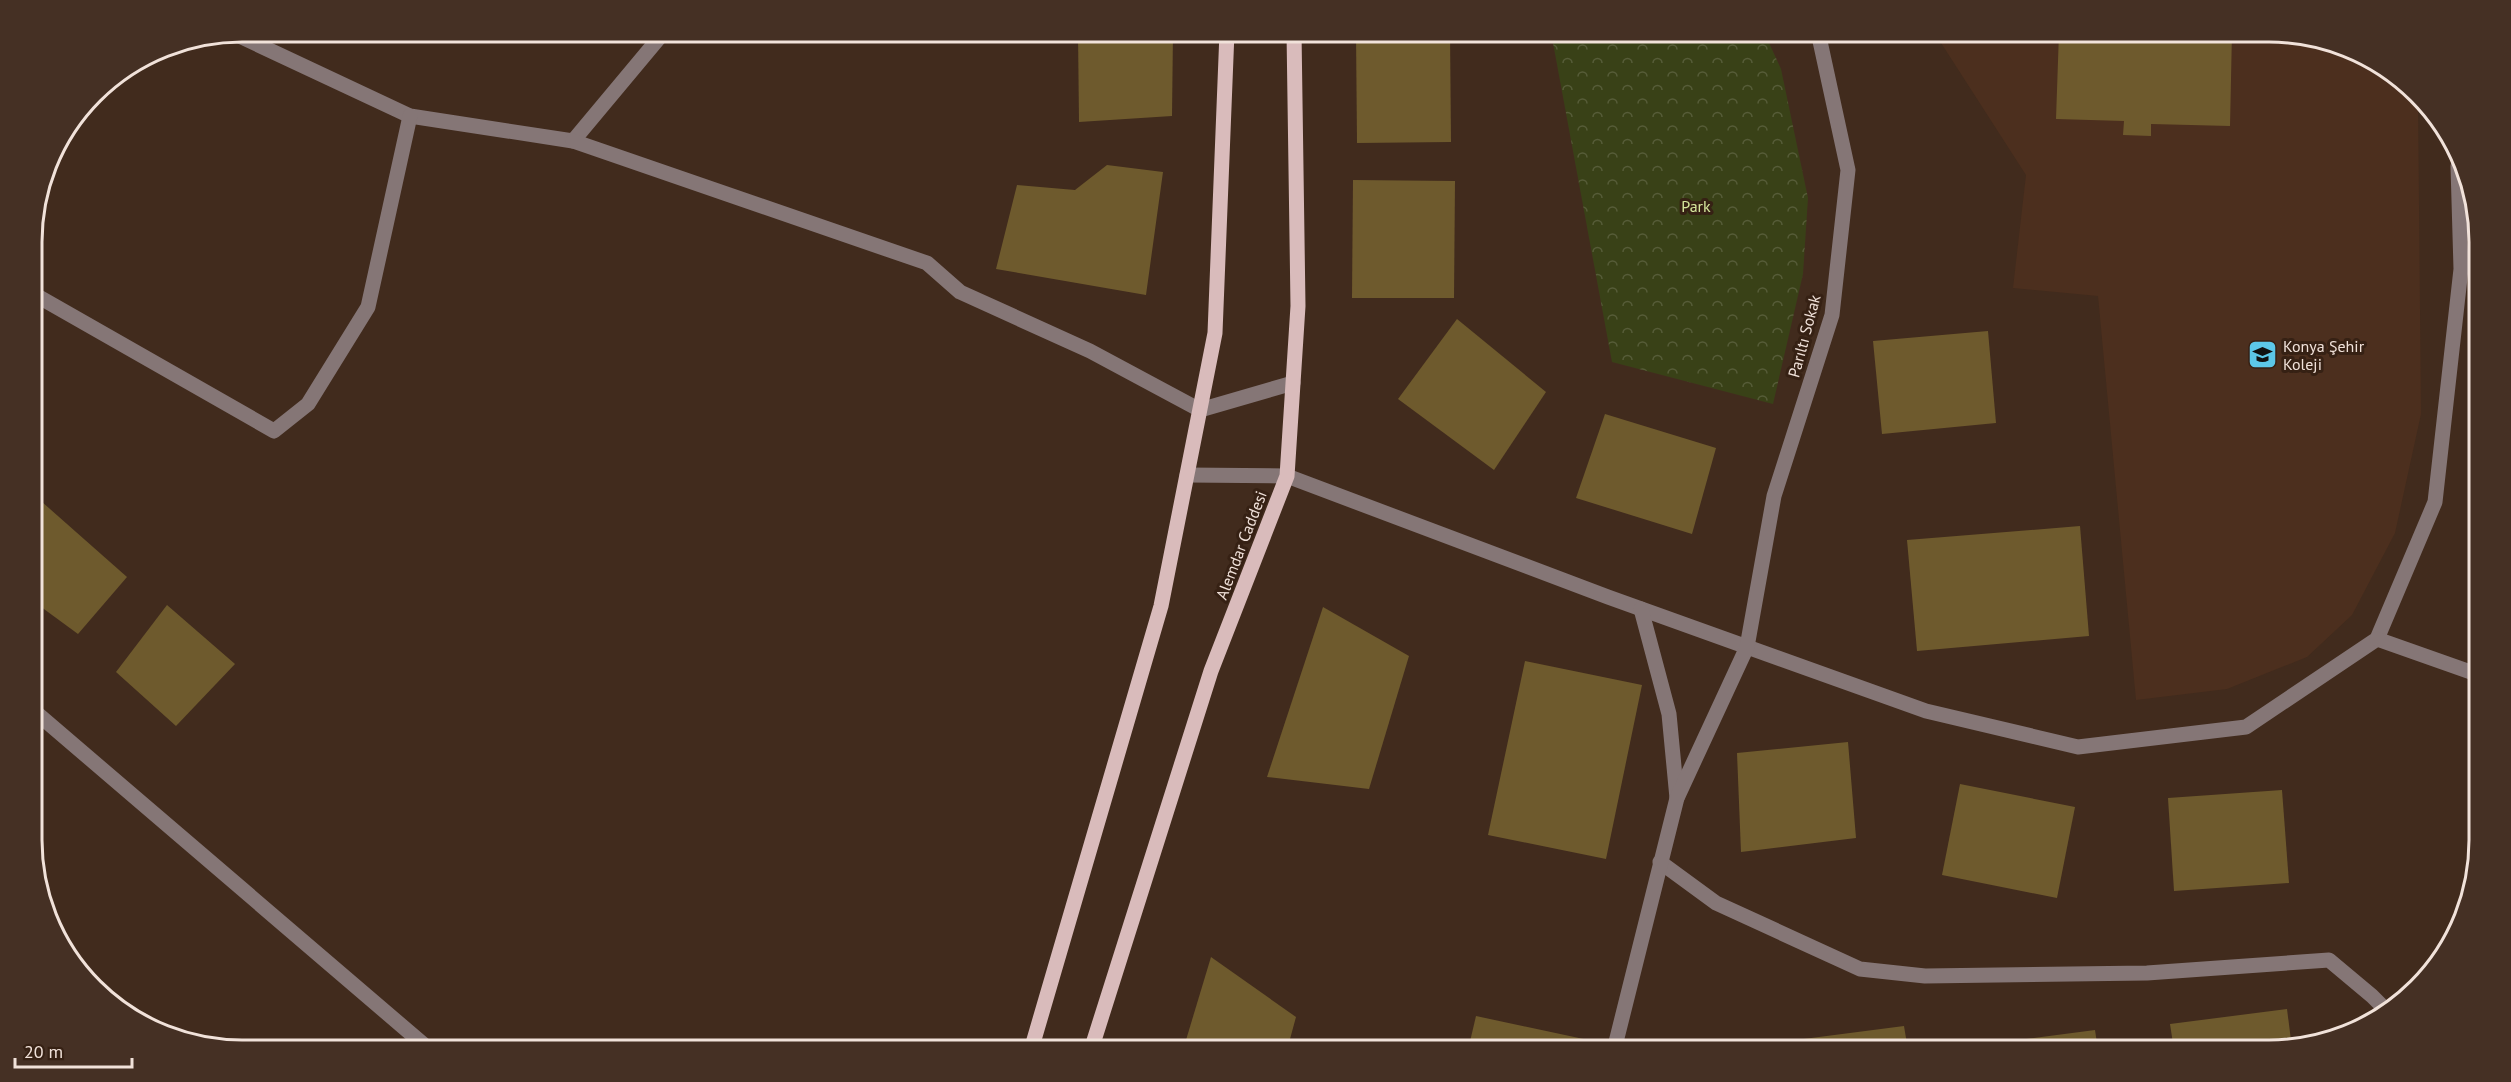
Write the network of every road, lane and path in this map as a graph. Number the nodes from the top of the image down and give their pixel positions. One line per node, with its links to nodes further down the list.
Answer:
1 (252, 42): 6 (street)
2 (656, 42): 7 (street)
3 (1227, 42): 11 (main road)
4 (1294, 42): 10 (main road, Alemdar Caddesi)
5 (1820, 42): 16 (street, Parıltı Sokak)
6 (410, 116): 7 (street); 9 (street)
7 (573, 141): 11 (street)
8 (2459, 179): 15 (street)
9 (42, 299)
10 (1293, 383): 11 (street); 13 (main road, Alemdar Caddesi)
11 (1200, 410): 12 (main road)
12 (1187, 475): 13 (street); 23 (main road)
13 (1287, 476): 14 (street); 24 (main road, Alemdar Caddesi)
14 (1641, 609): 16 (street); 19 (street)
15 (2376, 639): 16 (street); 17 (street)
16 (1747, 647): 19 (street, Parıltı Sokak)
17 (2469, 672)
18 (42, 721): 22 (street)
19 (1677, 798): 20 (street)
20 (1660, 862): 21 (street); 25 (street)
21 (2381, 1005)
22 (418, 1040)
23 (1034, 1040)
24 (1094, 1040)
25 (1616, 1040)

